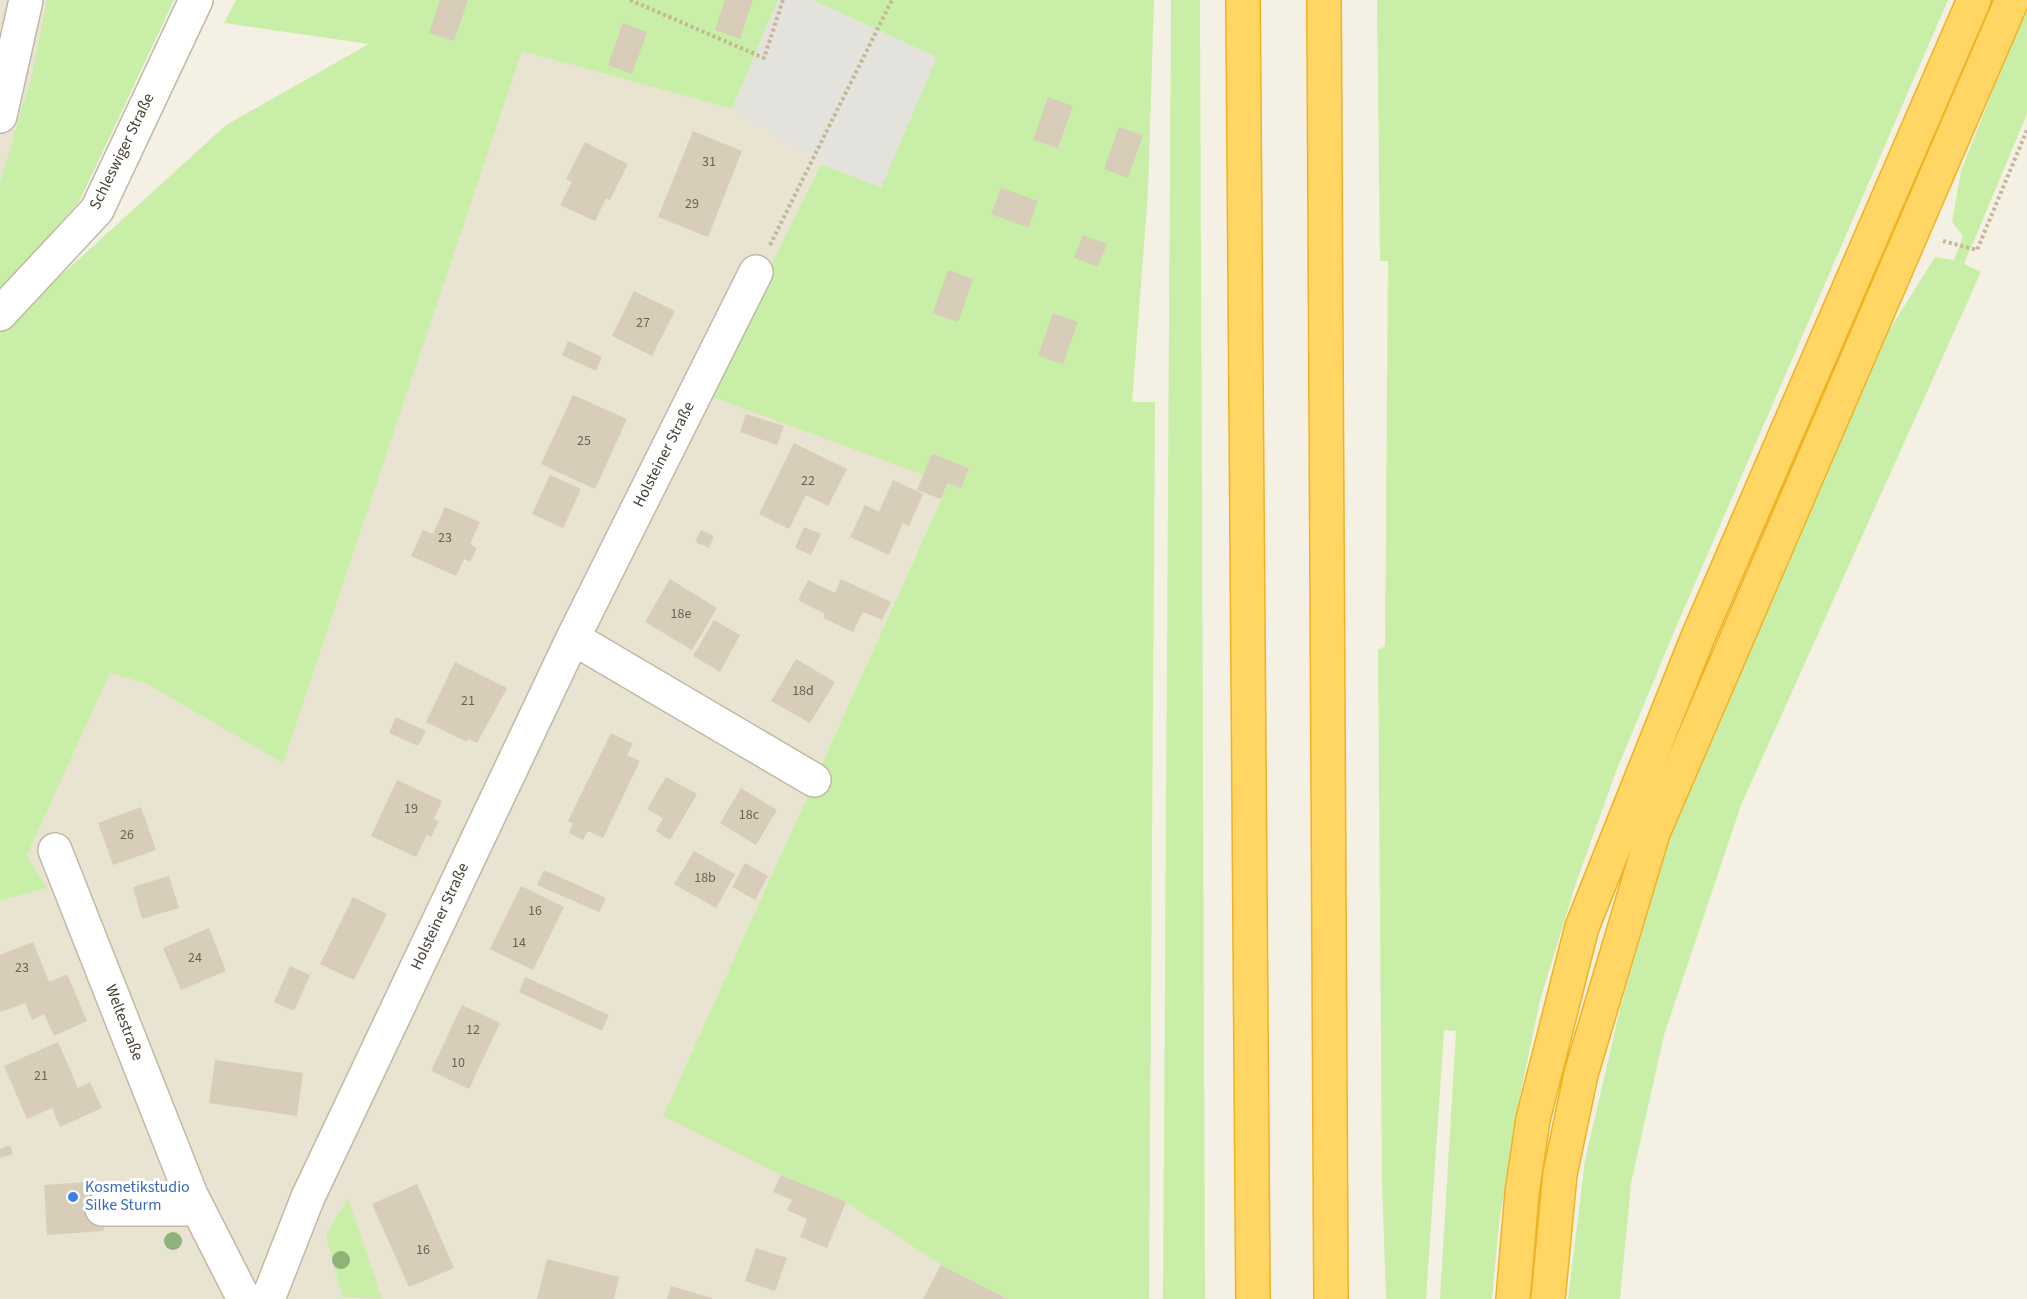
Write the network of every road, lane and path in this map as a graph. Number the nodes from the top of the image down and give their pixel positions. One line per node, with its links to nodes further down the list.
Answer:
1 (26, 0): 10 (street)
2 (196, 0): 14 (street, Schleswiger Straße)
3 (630, 0): 4 (path)
4 (783, 0)
5 (892, 0): 13 (path)
6 (1243, 0): 22 (highway)
7 (1324, 0): 23 (highway)
8 (1974, 0): 24 (highway)
9 (2012, 0): 25 (highway)
10 (0, 116)
11 (2027, 130): 12 (path)
12 (1946, 242)
13 (756, 272): 15 (street, Holsteiner Straße)
14 (0, 314)
15 (573, 638): 16 (street); 21 (street, Holsteiner Straße)
16 (814, 780)
17 (55, 850): 18 (street, Weltestraße)
18 (194, 1202): 19 (street); 20 (street, Weltestraße)
19 (102, 1209)
20 (244, 1299)
21 (268, 1299)
22 (1252, 1299)
23 (1331, 1299)
24 (1513, 1299)
25 (1548, 1299)

